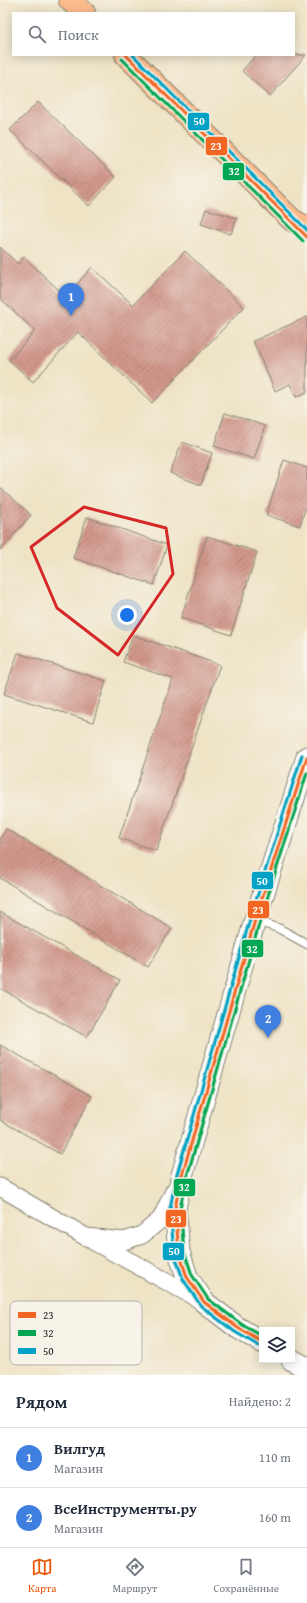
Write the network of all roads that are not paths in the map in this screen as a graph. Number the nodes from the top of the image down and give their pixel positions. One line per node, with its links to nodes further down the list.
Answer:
1 (70, 0): 2 (highway)
2 (83, 12)
3 (127, 56): 4 (highway)
4 (299, 224): 5 (street)
5 (307, 237)
6 (307, 757): 7 (street)
7 (255, 920): 8 (lane); 9 (street)
8 (307, 944)
9 (181, 1178): 11 (street); 12 (street)
10 (0, 1187): 11 (street)
11 (86, 1237): 12 (street)
12 (204, 1302): 13 (street)
13 (259, 1340)
14 (295, 1362): 15 (street)
15 (307, 1368)

